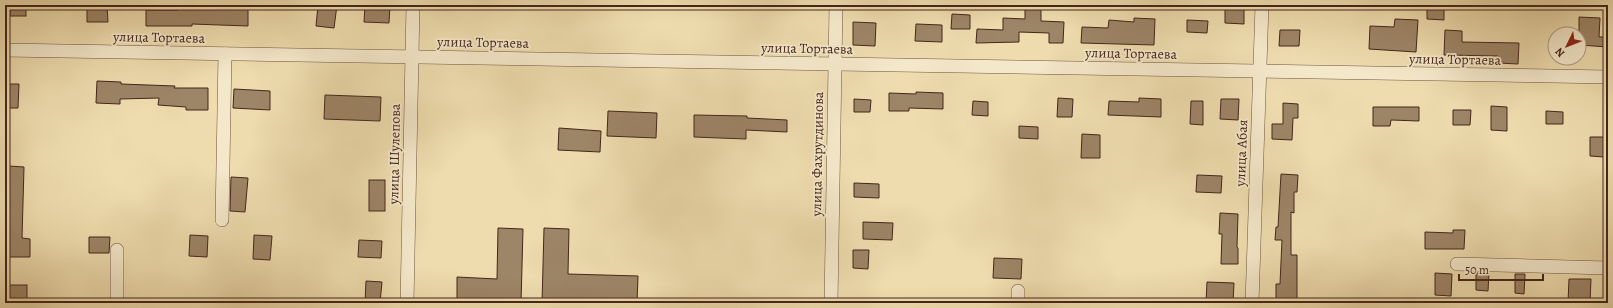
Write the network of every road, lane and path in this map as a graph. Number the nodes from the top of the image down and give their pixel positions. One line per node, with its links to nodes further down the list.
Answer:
1 (413, 5): 6 (street, улица Шулепова)
2 (836, 5): 7 (street, улица Фахрутдинова)
3 (1262, 5): 8 (street, улица Абая)
4 (5, 50): 5 (street, улица Тортаева)
5 (225, 54): 6 (street, улица Тортаева); 10 (street)
6 (412, 57): 7 (street, улица Тортаева); 15 (street, улица Шулепова)
7 (835, 64): 8 (street, улица Тортаева); 16 (street, улица Фахрутдинова)
8 (1260, 72): 9 (street, улица Тортаева); 17 (street, улица Абая)
9 (1608, 77)
10 (222, 220)
11 (117, 250): 14 (street)
12 (1457, 264): 13 (street)
13 (1608, 268)
14 (117, 303)
15 (407, 303)
16 (831, 303)
17 (1252, 303)

